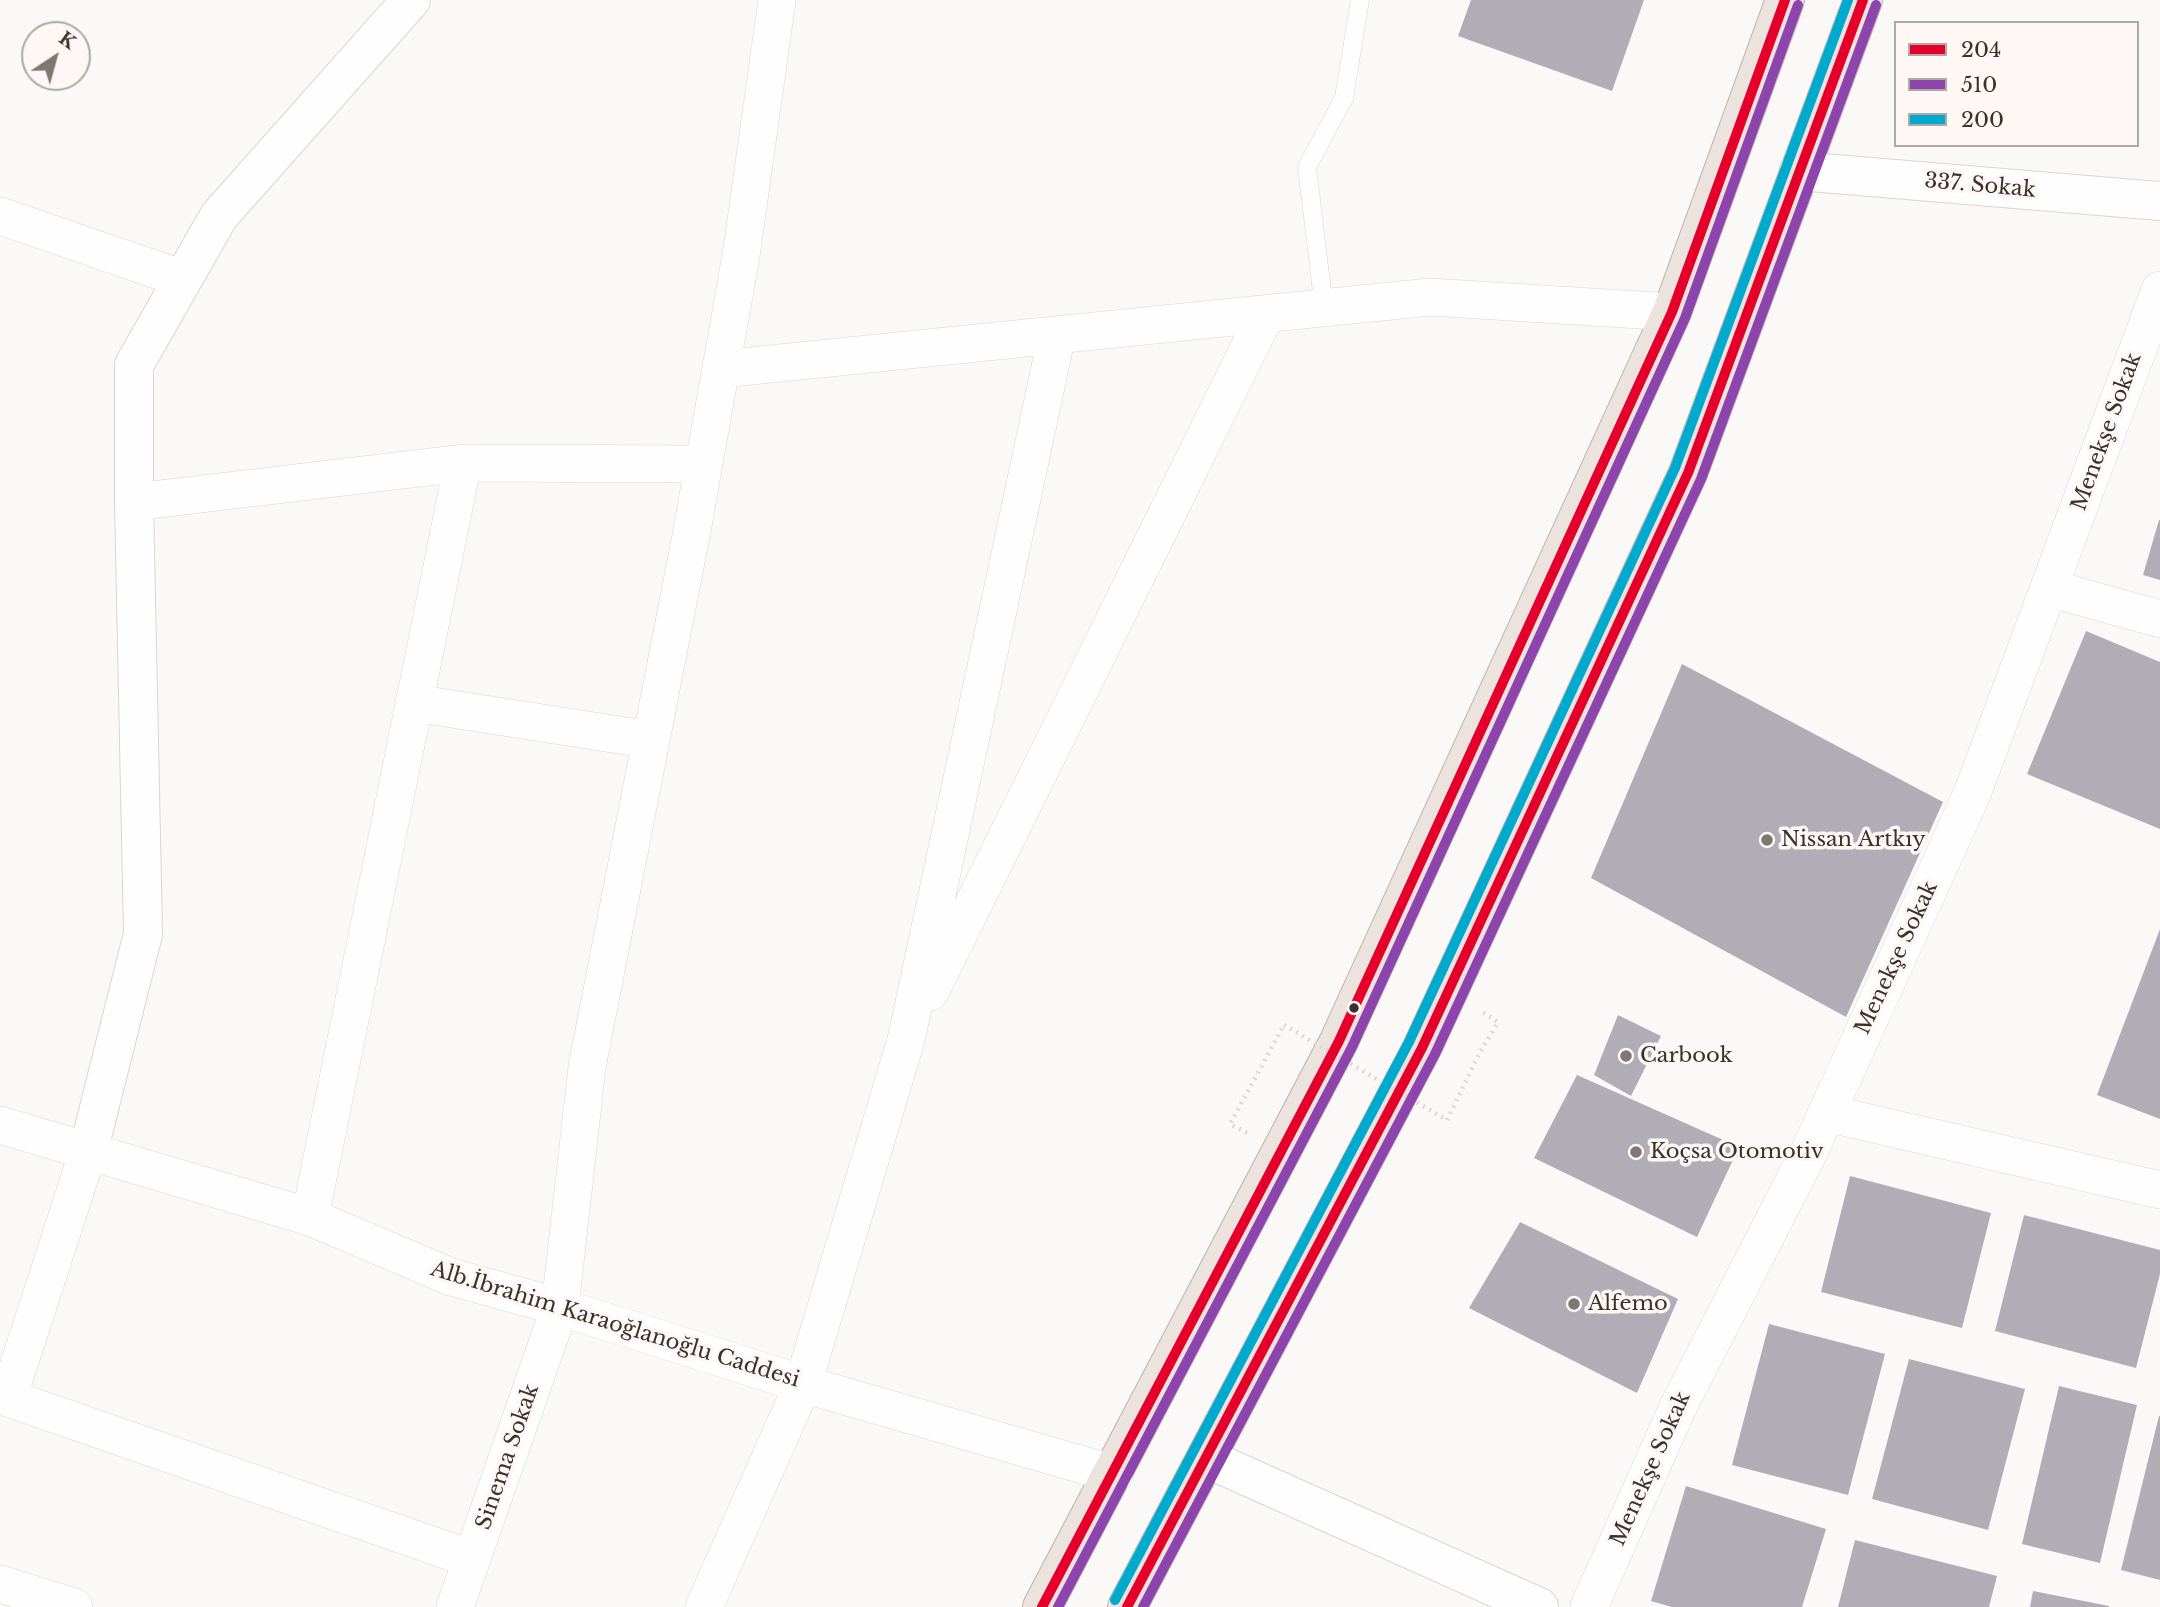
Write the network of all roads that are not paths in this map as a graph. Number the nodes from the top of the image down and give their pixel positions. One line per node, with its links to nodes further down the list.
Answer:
1 (411, 0): 9 (street)
2 (777, 0): 15 (street, Sinema Sokak)
3 (1360, 0): 11 (lane)
4 (1785, 0): 12 (highway)
5 (1863, 0): 6 (highway)
6 (1800, 171): 7 (street, 337. Sokak); 31 (highway)
7 (2160, 201)
8 (0, 216): 9 (street)
9 (183, 279): 18 (street)
10 (2160, 290): 19 (street, Menekşe Sokak)
11 (1324, 308): 12 (street); 13 (street)
12 (1672, 312): 32 (highway)
13 (1266, 314): 14 (street); 23 (street)
14 (1057, 335): 15 (street); 23 (street)
15 (721, 369): 17 (street, Sinema Sokak)
16 (463, 463): 17 (street); 18 (street); 21 (street)
17 (704, 464): 22 (street, Sinema Sokak)
18 (134, 502): 26 (street)
19 (2049, 588): 20 (street); 24 (street, Menekşe Sokak)
20 (2160, 619)
21 (414, 704): 22 (street); 28 (street)
22 (651, 740): 29 (street, Sinema Sokak)
23 (906, 1040): 30 (street)
24 (1826, 1113): 27 (street); 41 (street, Menekşe Sokak)
25 (0, 1125): 26 (street, Alb.İbrahim Karaoğlanoğlu Caddesi)
26 (88, 1152): 28 (street, Alb.İbrahim Karaoğlanoğlu Caddesi); 33 (street)
27 (2160, 1190)
28 (310, 1217): 29 (street, Alb.İbrahim Karaoğlanoğlu Caddesi)
29 (560, 1307): 30 (street, Alb.İbrahim Karaoğlanoğlu Caddesi); 33 (street, Sinema Sokak)
30 (803, 1384): 32 (street, Alb.İbrahim Karaoğlanoğlu Caddesi); 37 (street)
31 (1206, 1458): 39 (highway); 40 (street)
32 (1114, 1474): 38 (highway)
33 (472, 1559): 36 (street, Sinema Sokak)
34 (0, 1584): 35 (street)
35 (74, 1607)
36 (455, 1607)
37 (704, 1607)
38 (1042, 1607)
39 (1127, 1607)
40 (1539, 1607)
41 (1589, 1607)

